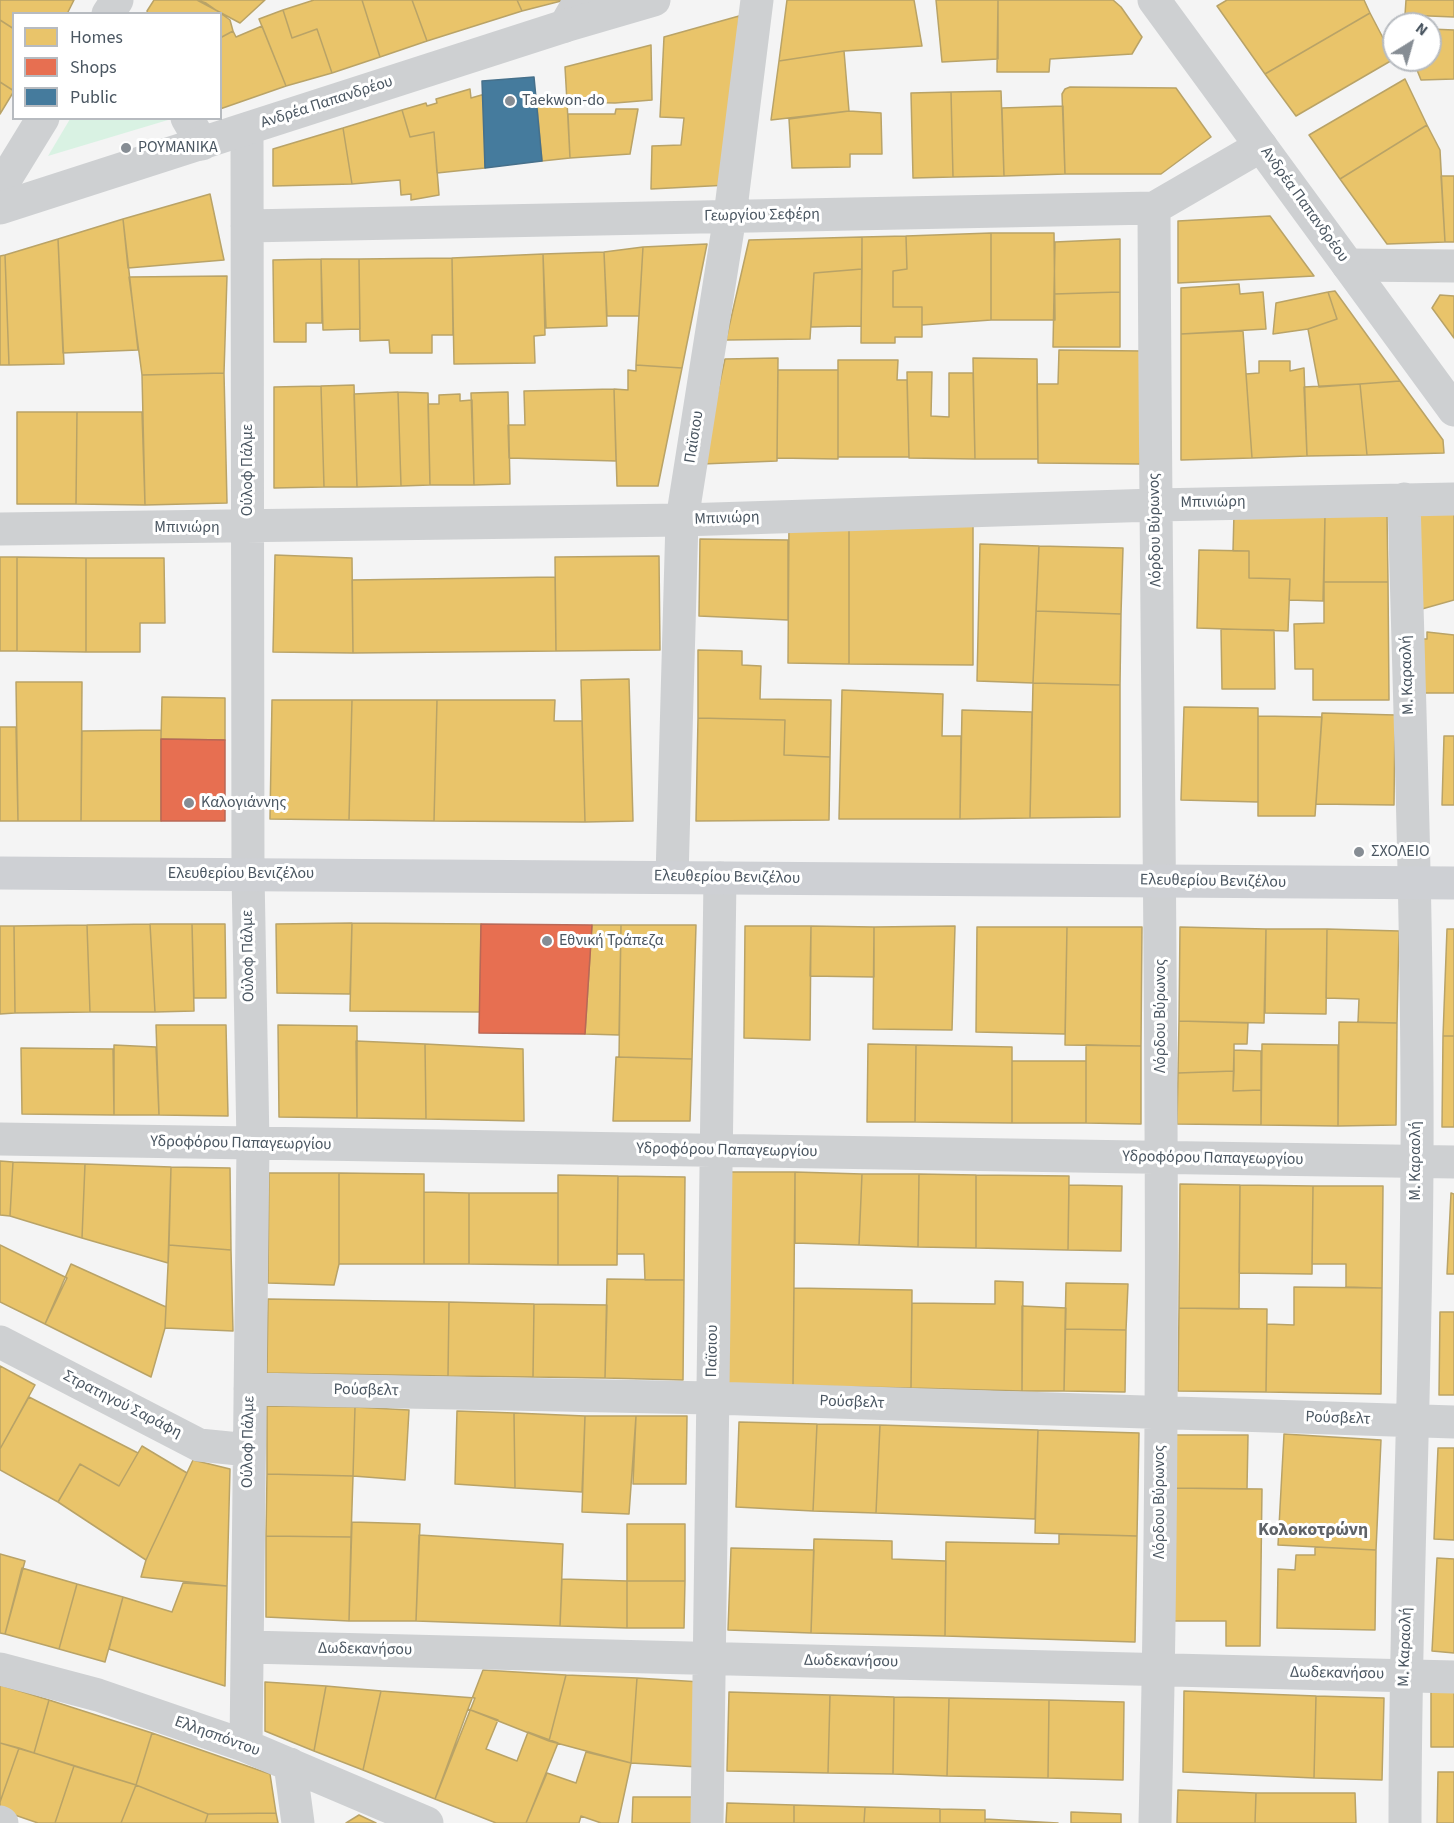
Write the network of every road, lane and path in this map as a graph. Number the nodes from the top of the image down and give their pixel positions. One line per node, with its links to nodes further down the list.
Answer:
1 (654, 0): 4 (street, Ανδρέα Παπανδρέου)
2 (757, 0): 12 (street, Παϊσιου)
3 (1154, 0): 8 (street, Ανδρέα Παπανδρέου)
4 (573, 13): 6 (street, Ανδρέα Παπανδρέου)
5 (42, 120): 9 (street)
6 (247, 129): 7 (street, Ανδρέα Παπανδρέου); 13 (street, Ούλοφ Πάλμε)
7 (195, 131): 10 (street, Ανδρέα Παπανδρέου)
8 (1261, 146): 11 (street, Γεωργίου Σεφέρη); 14 (street, Ανδρέα Παπανδρέου)
9 (0, 188)
10 (0, 208)
11 (1154, 208): 12 (street, Γεωργίου Σεφέρη); 19 (street, Λόρδου Βύρωνος)
12 (730, 216): 13 (street, Γεωργίου Σεφέρη); 20 (street, Παϊσιου)
13 (247, 226): 21 (street, Ούλοφ Πάλμε)
14 (1348, 265): 15 (street); 16 (street, Ανδρέα Παπανδρέου)
15 (1454, 266)
16 (1454, 410)
17 (1404, 498): 18 (street, Μπινιώρη); 19 (street, Μπινιώρη); 29 (street, Μ. Καραολή)
18 (1454, 500)
19 (1155, 505): 20 (street, Μπινιώρη); 27 (street, Λόρδου Βύρωνος)
20 (682, 520): 21 (street, Μπινιώρη); 25 (street, Παϊσιου)
21 (248, 527): 22 (street, Μπινιώρη); 24 (street, Ούλοφ Πάλμε)
22 (0, 529)
23 (0, 873): 24 (main road, Ελευθερίου Βενιζέλου)
24 (248, 874): 25 (main road, Ελευθερίου Βενιζέλου); 31 (street, Ούλοφ Πάλμε)
25 (672, 877): 26 (main road, Ελευθερίου Βενιζέλου)
26 (720, 878): 27 (main road, Ελευθερίου Βενιζέλου); 32 (street, Παϊσιου)
27 (1161, 881): 29 (main road, Ελευθερίου Βενιζέλου); 33 (street, Λόρδου Βύρωνος)
28 (1454, 883): 29 (main road, Ελευθερίου Βενιζέλου)
29 (1414, 884): 34 (street, Μ. Καραολή)
30 (0, 1139): 31 (street, Υδροφόρου Παπαγεωργίου)
31 (252, 1144): 32 (street, Υδροφόρου Παπαγεωργίου); 37 (street, Ούλοφ Πάλμε)
32 (715, 1151): 33 (street, Υδροφόρου Παπαγεωργίου); 38 (street, Παϊσιου)
33 (1161, 1158): 34 (street, Υδροφόρου Παπαγεωργίου); 39 (street, Λόρδου Βύρωνος)
34 (1417, 1162): 35 (street, Υδροφόρου Παπαγεωργίου); 40 (street, Μ. Καραολή)
35 (1454, 1162)
36 (0, 1342): 42 (street, Στρατηγού Σαράφη)
37 (250, 1389): 38 (street, Ρούσβελτ); 42 (street, Ούλοφ Πάλμε)
38 (712, 1398): 39 (street, Ρούσβελτ); 44 (street, Παϊσιου)
39 (1161, 1413): 40 (street, Ρούσβελτ); 46 (street, Λόρδου Βύρωνος)
40 (1413, 1422): 41 (street, Ρούσβελτ); 47 (street, Μ. Καραολή)
41 (1454, 1422)
42 (249, 1450): 43 (street, Ούλοφ Πάλμε)
43 (248, 1647): 44 (street, Δωδεκανήσου); 49 (street, Ούλοφ Πάλμε)
44 (707, 1658): 46 (street, Δωδεκανήσου); 53 (street, Παϊσιου)
45 (0, 1669): 49 (street, Ελλησπόντου)
46 (1159, 1670): 47 (street, Δωδεκανήσου); 54 (street, Λόρδου Βύρωνος)
47 (1405, 1676): 48 (street, Δωδεκανήσου); 55 (street, Μ. Καραολή)
48 (1454, 1677)
49 (246, 1746): 50 (street, Ελλησπόντου)
50 (290, 1764): 51 (street); 52 (street, Ελλησπόντου)
51 (298, 1823)
52 (427, 1823)
53 (707, 1823)
54 (1155, 1823)
55 (1406, 1823)

